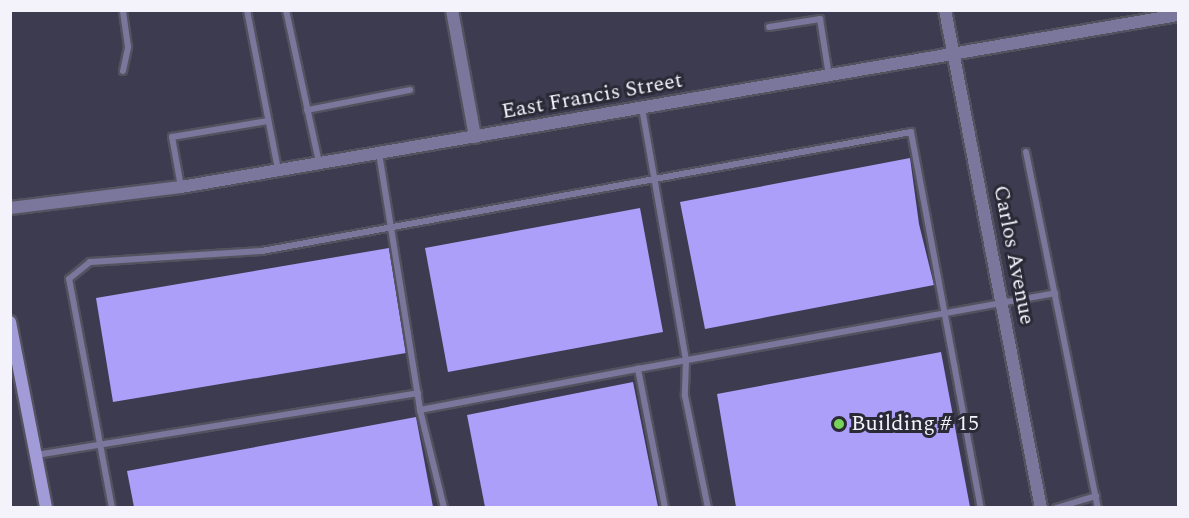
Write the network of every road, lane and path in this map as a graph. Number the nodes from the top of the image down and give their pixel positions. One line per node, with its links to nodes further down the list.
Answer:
1 (123, 10): 12 (lane)
2 (246, 10): 17 (lane)
3 (285, 10): 16 (lane)
4 (452, 10): 18 (street)
5 (818, 10): 9 (lane)
6 (945, 10): 11 (street, Carlos Avenue)
7 (1179, 15): 8 (street, East Francis Street)
8 (1143, 16): 11 (street, East Francis Street)
9 (820, 19): 10 (lane); 13 (lane)
10 (769, 27)
11 (953, 56): 13 (street, East Francis Street); 28 (street, Carlos Avenue)
12 (123, 71)
13 (830, 77): 15 (street, East Francis Street)
14 (410, 90): 16 (lane)
15 (642, 108): 18 (street, East Francis Street); 23 (lane)
16 (307, 110): 21 (lane)
17 (268, 121): 22 (lane); 24 (lane)
18 (475, 137): 20 (street, East Francis Street)
19 (1026, 152): 27 (lane)
20 (379, 153): 21 (street, East Francis Street); 26 (lane)
21 (320, 163): 22 (street, East Francis Street)
22 (278, 170): 24 (street, East Francis Street)
23 (654, 178): 26 (lane); 29 (lane); 31 (lane)
24 (181, 187): 25 (street, East Francis Street)
25 (10, 208)
26 (392, 226): 33 (lane); 35 (lane)
27 (1055, 292): 28 (lane); 37 (lane)
28 (1002, 303): 29 (lane); 44 (street, Carlos Avenue)
29 (946, 313): 31 (lane); 43 (lane)
30 (10, 322): 36 (main road)
31 (686, 361): 32 (lane); 42 (lane)
32 (638, 369): 34 (lane); 41 (lane)
33 (418, 393): 34 (lane); 35 (lane)
34 (420, 410): 40 (lane)
35 (100, 444): 36 (lane); 39 (lane)
36 (36, 455): 38 (main road)
37 (1096, 496): 45 (lane); 46 (lane)
38 (46, 507)
39 (112, 507)
40 (444, 507)
41 (665, 507)
42 (708, 507)
43 (981, 507)
44 (1041, 507)
45 (1056, 507)
46 (1098, 507)

